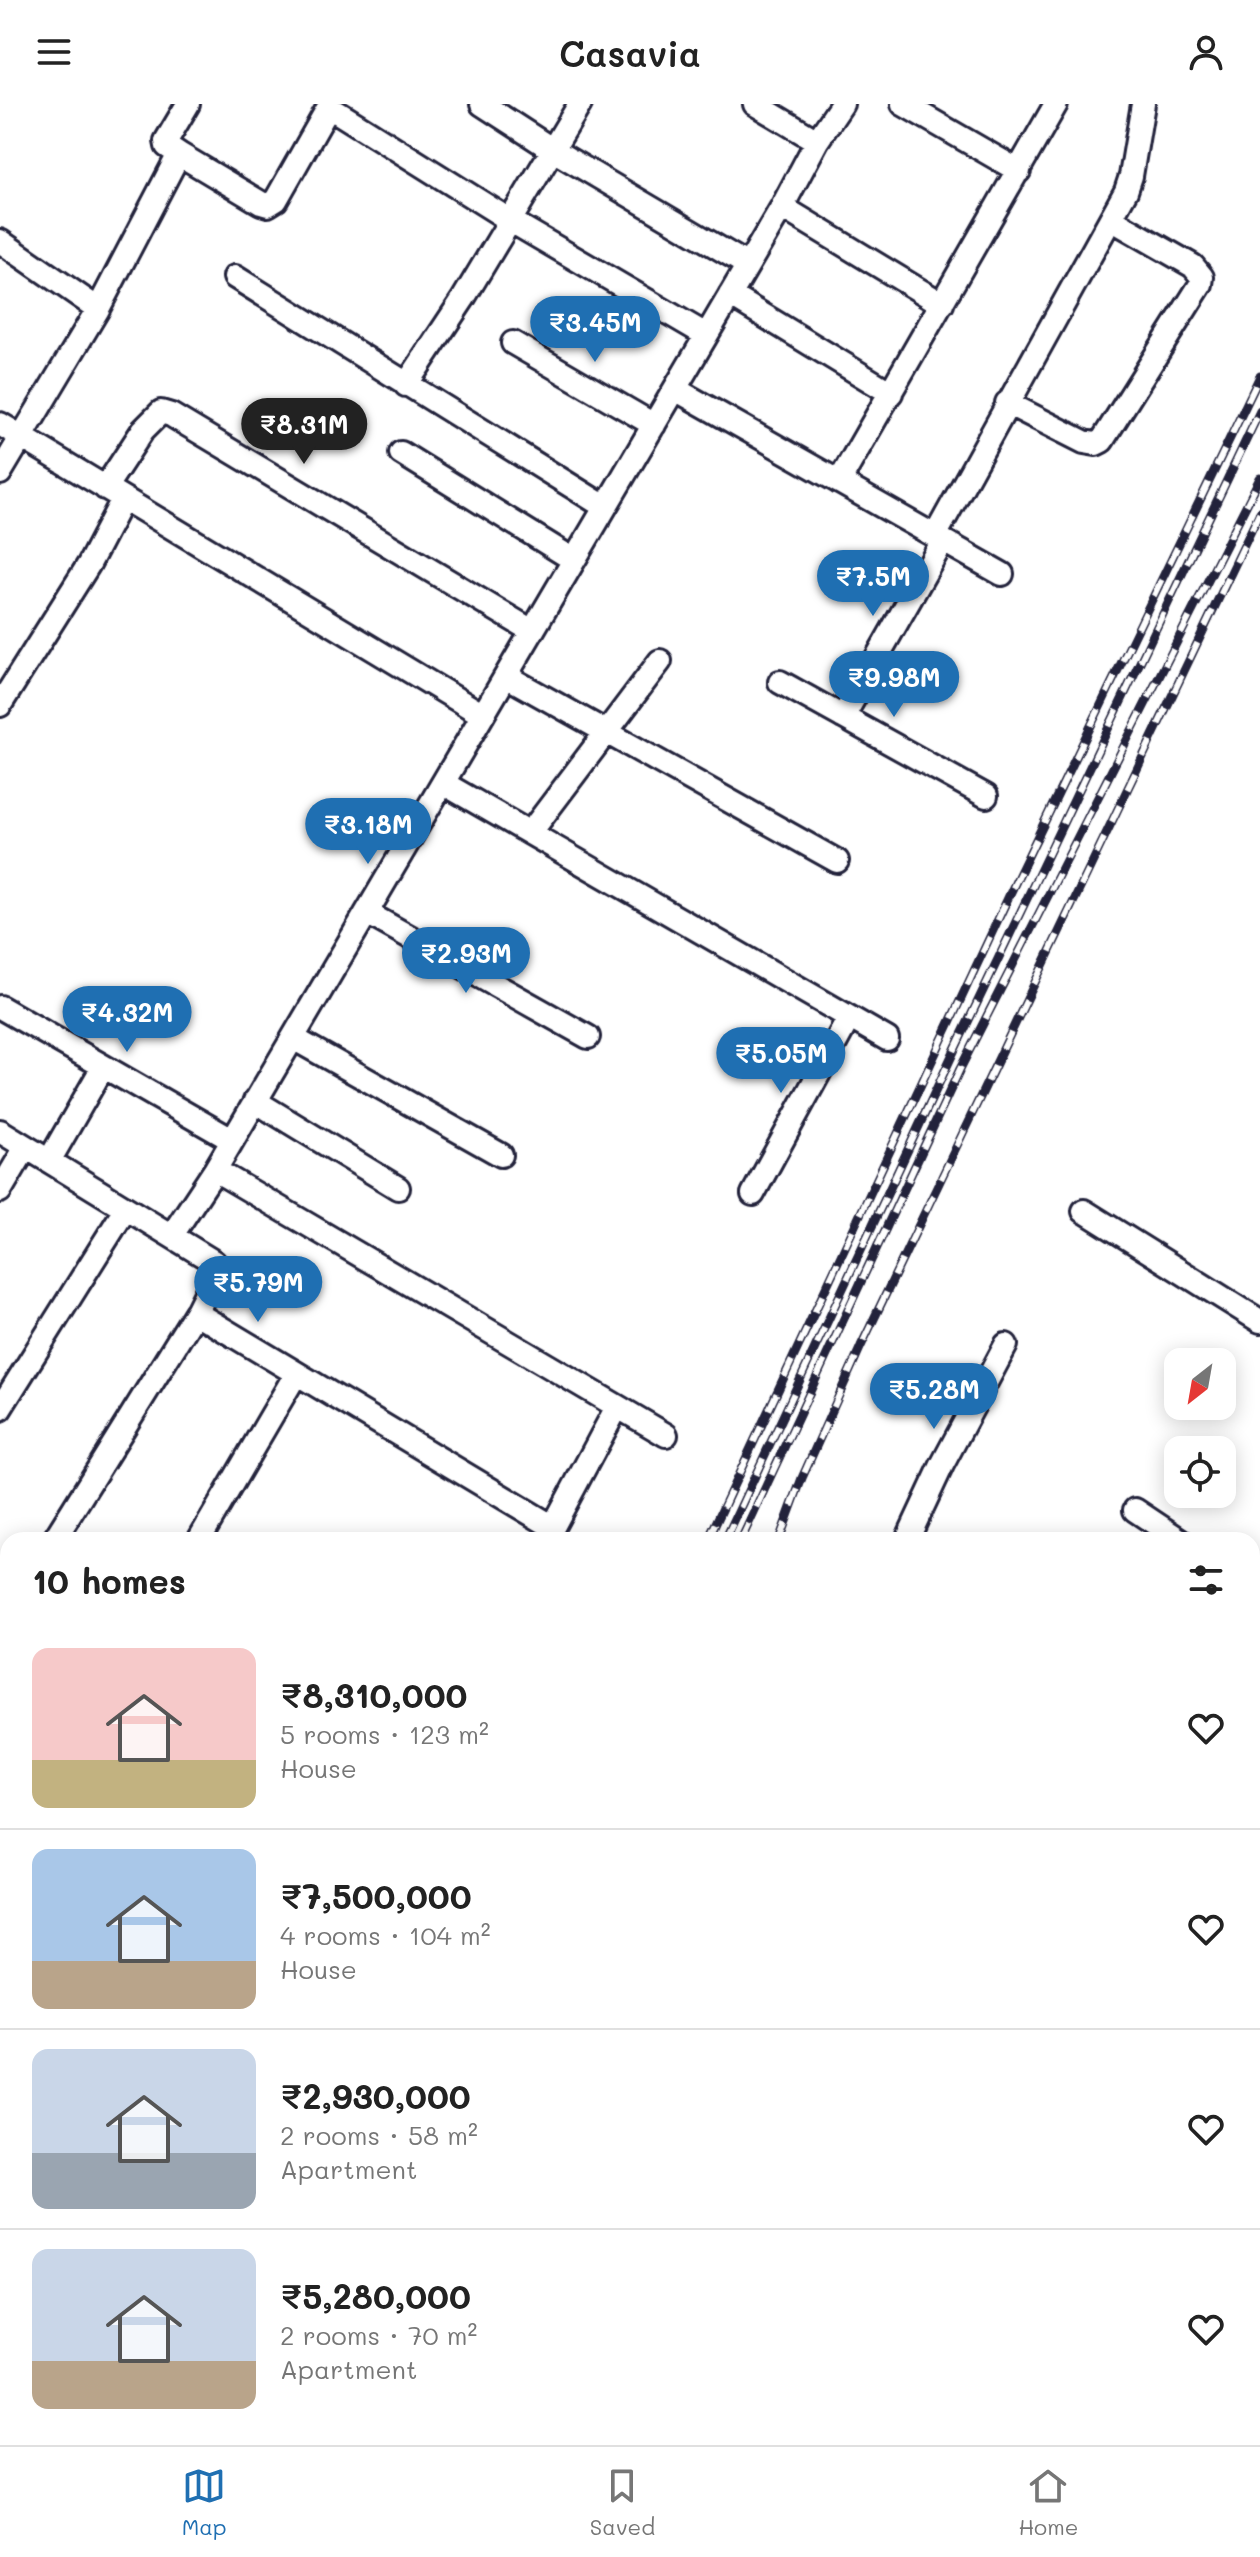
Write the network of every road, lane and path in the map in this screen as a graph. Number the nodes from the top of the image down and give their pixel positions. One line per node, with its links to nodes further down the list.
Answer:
1 (188, 104): 11 (street)
2 (482, 104): 10 (street)
3 (580, 104): 10 (street)
4 (755, 104): 9 (street)
5 (842, 104): 9 (street)
6 (903, 104): 12 (street)
7 (1056, 104): 12 (street)
8 (1143, 104): 14 (street)
9 (817, 141): 13 (street)
10 (553, 150): 15 (street); 17 (street)
11 (179, 154): 15 (street); 21 (street)
12 (1019, 171): 20 (street)
13 (782, 207): 17 (street); 20 (street)
14 (1111, 219): 27 (street); 27 (street)
15 (511, 221): 22 (street); 24 (street)
16 (0, 241): 21 (street)
17 (746, 264): 19 (street)
18 (235, 277): 24 (street)
19 (730, 295): 22 (street); 26 (street)
20 (942, 304): 26 (street)
21 (98, 309): 30 (street)
22 (706, 335): 25 (street)
23 (513, 343): 29 (street)
24 (406, 385): 35 (street)
25 (675, 389): 29 (street); 33 (street)
26 (891, 393): 33 (street)
27 (1007, 403): 36 (street)
28 (0, 424): 30 (street)
29 (654, 425): 35 (street)
30 (22, 437): 32 (street); 34 (street)
31 (401, 453): 37 (street)
32 (0, 473)
33 (839, 482): 36 (street)
34 (114, 494): 39 (street); 43 (street); 44 (street)
35 (605, 507): 37 (street)
36 (939, 538): 38 (street); 45 (street)
37 (574, 560): 39 (street)
38 (1002, 574)
39 (532, 631): 41 (street)
40 (660, 661): 46 (street)
41 (506, 676): 44 (street); 46 (street)
42 (780, 682): 45 (street)
43 (2, 697)
44 (483, 715): 47 (street)
45 (843, 717): 48 (street)
46 (606, 732): 49 (street); 50 (street)
47 (443, 783): 49 (street); 51 (street)
48 (986, 796)
49 (530, 833): 53 (street)
50 (837, 861)
51 (367, 913): 54 (street); 55 (street)
52 (0, 1007): 57 (street)
53 (849, 1018): 56 (street); 67 (street)
54 (588, 1037)
55 (293, 1038): 58 (street); 62 (street)
56 (887, 1039)
57 (103, 1067): 60 (street); 63 (street)
58 (255, 1101): 60 (street); 65 (street)
59 (0, 1131): 61 (street)
60 (232, 1140): 64 (street)
61 (26, 1147): 63 (street); 66 (street)
62 (501, 1155)
63 (49, 1161): 68 (street)
64 (215, 1170): 70 (street); 75 (street)
65 (398, 1188)
66 (0, 1191)
67 (753, 1194)
68 (126, 1208): 70 (street); 76 (street)
69 (1084, 1211): 72 (street)
70 (172, 1235): 71 (street)
71 (196, 1312): 74 (street); 79 (street)
72 (1260, 1321)
73 (1006, 1345): 83 (street)
74 (296, 1374): 80 (street); 81 (street)
75 (617, 1407): 77 (street); 82 (street)
76 (0, 1409)
77 (666, 1435)
78 (1135, 1510): 84 (street)
79 (59, 1532)
80 (204, 1532)
81 (546, 1532)
82 (550, 1532)
83 (911, 1532)
84 (1168, 1532)

